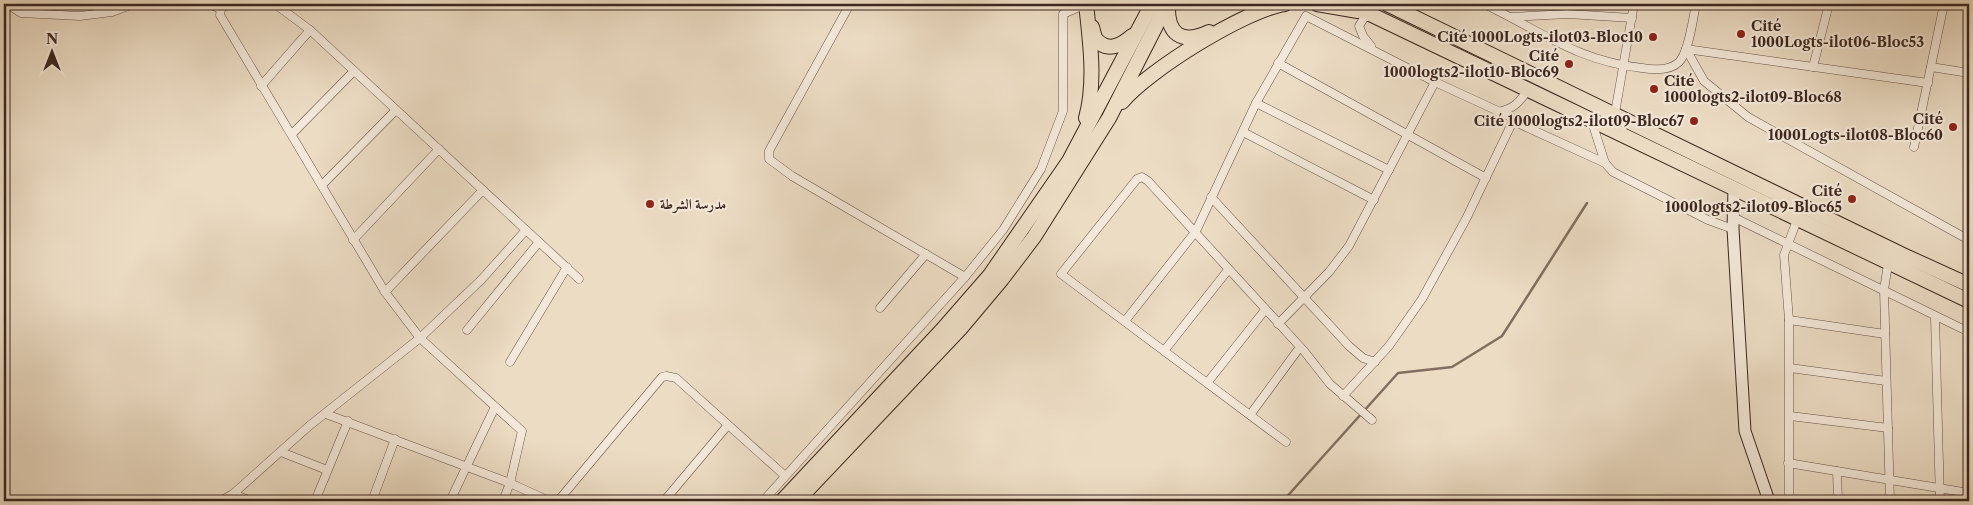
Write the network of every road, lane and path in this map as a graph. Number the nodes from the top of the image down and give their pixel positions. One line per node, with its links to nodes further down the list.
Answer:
1 (7, 4): 2 (street)
2 (133, 4)
3 (209, 4): 19 (street)
4 (274, 4): 23 (street)
5 (850, 4): 66 (street)
6 (1087, 4): 24 (highway); 47 (highway); 72 (street)
7 (1152, 4): 24 (highway)
8 (1168, 4): 9 (highway); 41 (highway)
9 (1265, 4)
10 (1285, 4): 41 (highway)
11 (1317, 4): 20 (highway)
12 (1349, 4): 20 (highway)
13 (1387, 4): 40 (highway)
14 (1484, 4): 21 (street)
15 (1634, 4): 22 (street)
16 (1696, 4): 26 (street)
17 (1829, 4): 29 (street)
18 (1944, 4): 30 (street)
19 (224, 6): 35 (street)
20 (1373, 14): 25 (street); 36 (highway)
21 (1511, 17): 22 (street); 28 (street)
22 (1632, 18): 28 (street)
23 (310, 30): 31 (street); 35 (street)
24 (1133, 36): 47 (highway)
25 (1374, 50): 27 (street); 33 (street)
26 (1686, 50): 28 (street); 29 (street); 63 (street)
27 (1278, 63): 37 (street); 46 (street)
28 (1624, 66): 40 (street)
29 (1813, 67): 34 (street)
30 (1931, 67): 32 (street); 34 (street)
31 (354, 71): 38 (street); 45 (street)
32 (1969, 73)
33 (1435, 82): 39 (street); 46 (street)
34 (1928, 83): 48 (street)
35 (261, 86): 45 (street)
36 (1527, 91): 39 (street); 42 (highway)
37 (1256, 103): 44 (street); 51 (street)
38 (396, 110): 49 (street); 53 (street)
39 (1498, 112): 43 (street)
40 (1615, 113): 67 (highway)
41 (1109, 118): 131 (highway)
42 (1591, 119): 50 (street); 54 (highway)
43 (1513, 121): 50 (street); 52 (street)
44 (1243, 132): 56 (street); 57 (street)
45 (292, 134): 53 (street)
46 (1408, 134): 51 (street); 52 (street)
47 (1080, 141): 130 (highway)
48 (1914, 147)
49 (439, 149): 55 (street); 62 (street)
50 (1605, 163): 59 (street)
51 (1389, 170): 57 (street)
52 (1486, 178): 94 (street)
53 (322, 185): 62 (street)
54 (1734, 188): 58 (highway); 59 (street)
55 (483, 190): 60 (street); 77 (street)
56 (1211, 197): 61 (street); 78 (street)
57 (1374, 200): 78 (street)
58 (1797, 220): 65 (street); 68 (highway)
59 (1733, 223): 65 (street); 132 (street)
60 (526, 230): 64 (street); 90 (street)
61 (1196, 231): 70 (street); 85 (street); 85 (street)
62 (353, 240): 77 (street)
63 (1969, 240)
64 (540, 242): 69 (street); 87 (street)
65 (1788, 243): 76 (street); 84 (street)
66 (926, 254): 72 (street); 81 (street)
67 (1919, 262): 71 (highway); 74 (highway)
68 (1888, 264): 75 (highway); 76 (street)
69 (567, 268): 73 (street); 93 (street)
70 (1228, 270): 82 (street); 92 (street)
71 (1969, 274)
72 (965, 277): 114 (street)
73 (579, 279)
74 (1969, 285)
75 (1941, 289): 79 (highway); 80 (highway)
76 (1884, 290): 83 (street); 89 (street)
77 (385, 292): 90 (street)
78 (1303, 298): 86 (street); 94 (street)
79 (1969, 301)
80 (1969, 307)
81 (880, 308)
82 (1265, 310): 86 (street); 97 (street)
83 (1935, 317): 88 (street); 117 (street)
84 (1790, 320): 89 (street); 95 (street)
85 (1125, 322): 92 (street)
86 (1278, 324): 91 (street)
87 (467, 330)
88 (1969, 332)
89 (1885, 334): 96 (street)
90 (420, 338): 99 (street); 100 (street)
91 (1300, 347): 98 (street); 101 (street)
92 (1164, 351): 97 (street)
93 (510, 362)
94 (1376, 362): 98 (street)
95 (1790, 368): 96 (street); 102 (street)
96 (1886, 381): 106 (street)
97 (1208, 383): 101 (street)
98 (1343, 396): 103 (street)
99 (495, 407): 111 (street); 116 (street)
100 (326, 414): 104 (street); 109 (street)
101 (1250, 415): 108 (street)
102 (1790, 416): 106 (street); 110 (street)
103 (1372, 420)
104 (348, 421): 107 (street); 112 (street)
105 (728, 425): 114 (street); 127 (street); 128 (street)
106 (1888, 428): 115 (street)
107 (395, 439): 111 (street); 123 (street)
108 (1286, 442)
109 (281, 452): 112 (street); 119 (street)
110 (1788, 463): 113 (street); 133 (street)
111 (466, 466): 116 (street); 124 (street)
112 (327, 470): 122 (street)
113 (1837, 470): 115 (street); 134 (street)
114 (784, 475): 129 (street)
115 (1890, 479): 117 (street); 135 (street)
116 (510, 483): 125 (street); 126 (street)
117 (1939, 488): 118 (street); 136 (street)
118 (1969, 493)
119 (233, 494): 120 (street); 121 (street)
120 (222, 501)
121 (251, 501)
122 (314, 501)
123 (372, 501)
124 (450, 501)
125 (503, 501)
126 (549, 501)
127 (558, 501)
128 (664, 501)
129 (763, 501)
130 (782, 501)
131 (797, 501)
132 (1769, 501)
133 (1789, 501)
134 (1838, 501)
135 (1890, 501)
136 (1940, 501)

